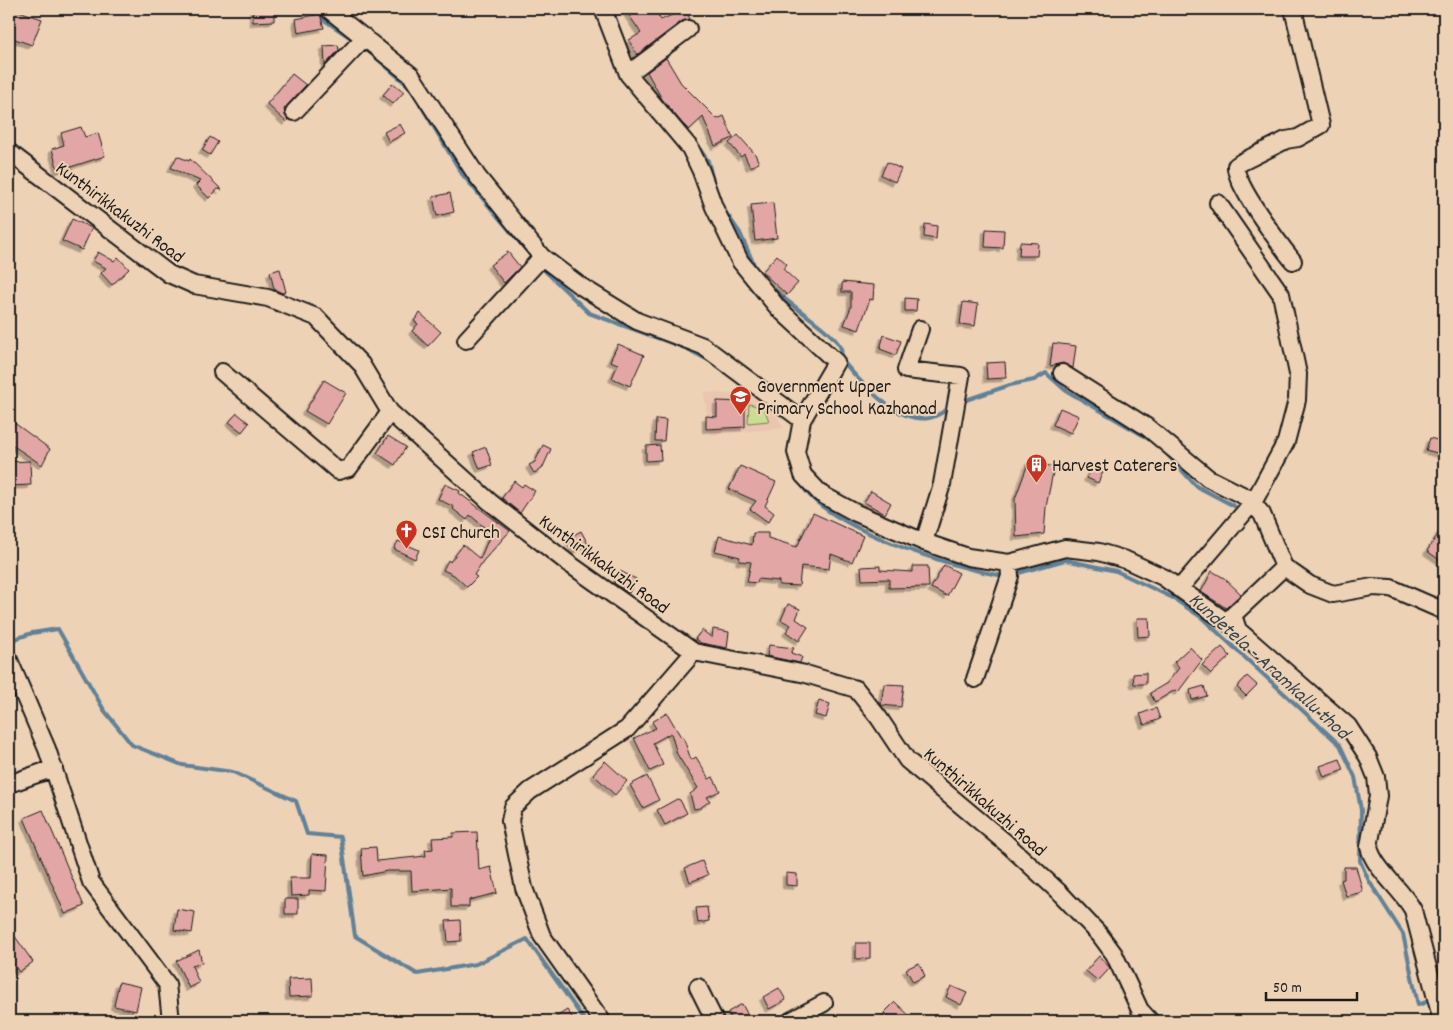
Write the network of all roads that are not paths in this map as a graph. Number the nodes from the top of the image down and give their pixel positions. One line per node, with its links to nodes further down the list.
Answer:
1 (328, 9): 5 (street)
2 (603, 9): 6 (street)
3 (1293, 9): 11 (street)
4 (688, 30): 6 (street)
5 (365, 37): 7 (street); 10 (street)
6 (628, 74): 17 (street)
7 (294, 112)
8 (9, 152): 16 (street, Kunthirikkakuzhi Road)
9 (1218, 203): 18 (street)
10 (542, 257): 13 (street); 17 (street)
11 (1293, 261)
12 (920, 329): 19 (street)
13 (466, 340)
14 (222, 372): 16 (street)
15 (1062, 373): 18 (street)
16 (390, 412): 25 (street, Kunthirikkakuzhi Road)
17 (802, 425): 19 (street)
18 (1253, 502): 21 (street); 22 (street)
19 (924, 542): 20 (street)
20 (1009, 563): 22 (street); 27 (street)
21 (1284, 567): 23 (street); 24 (street)
22 (1180, 589): 24 (street)
23 (1444, 611)
24 (1238, 630): 32 (street)
25 (694, 652): 34 (street); 37 (street, Kunthirikkakuzhi Road)
26 (9, 660): 28 (street)
27 (975, 679)
28 (54, 768): 29 (street); 33 (street)
29 (9, 784)
30 (698, 987): 35 (street)
31 (824, 1003): 36 (street)
32 (1437, 1006)
33 (171, 1021)
34 (602, 1021)
35 (715, 1021)
36 (790, 1021)
37 (1150, 1021)

